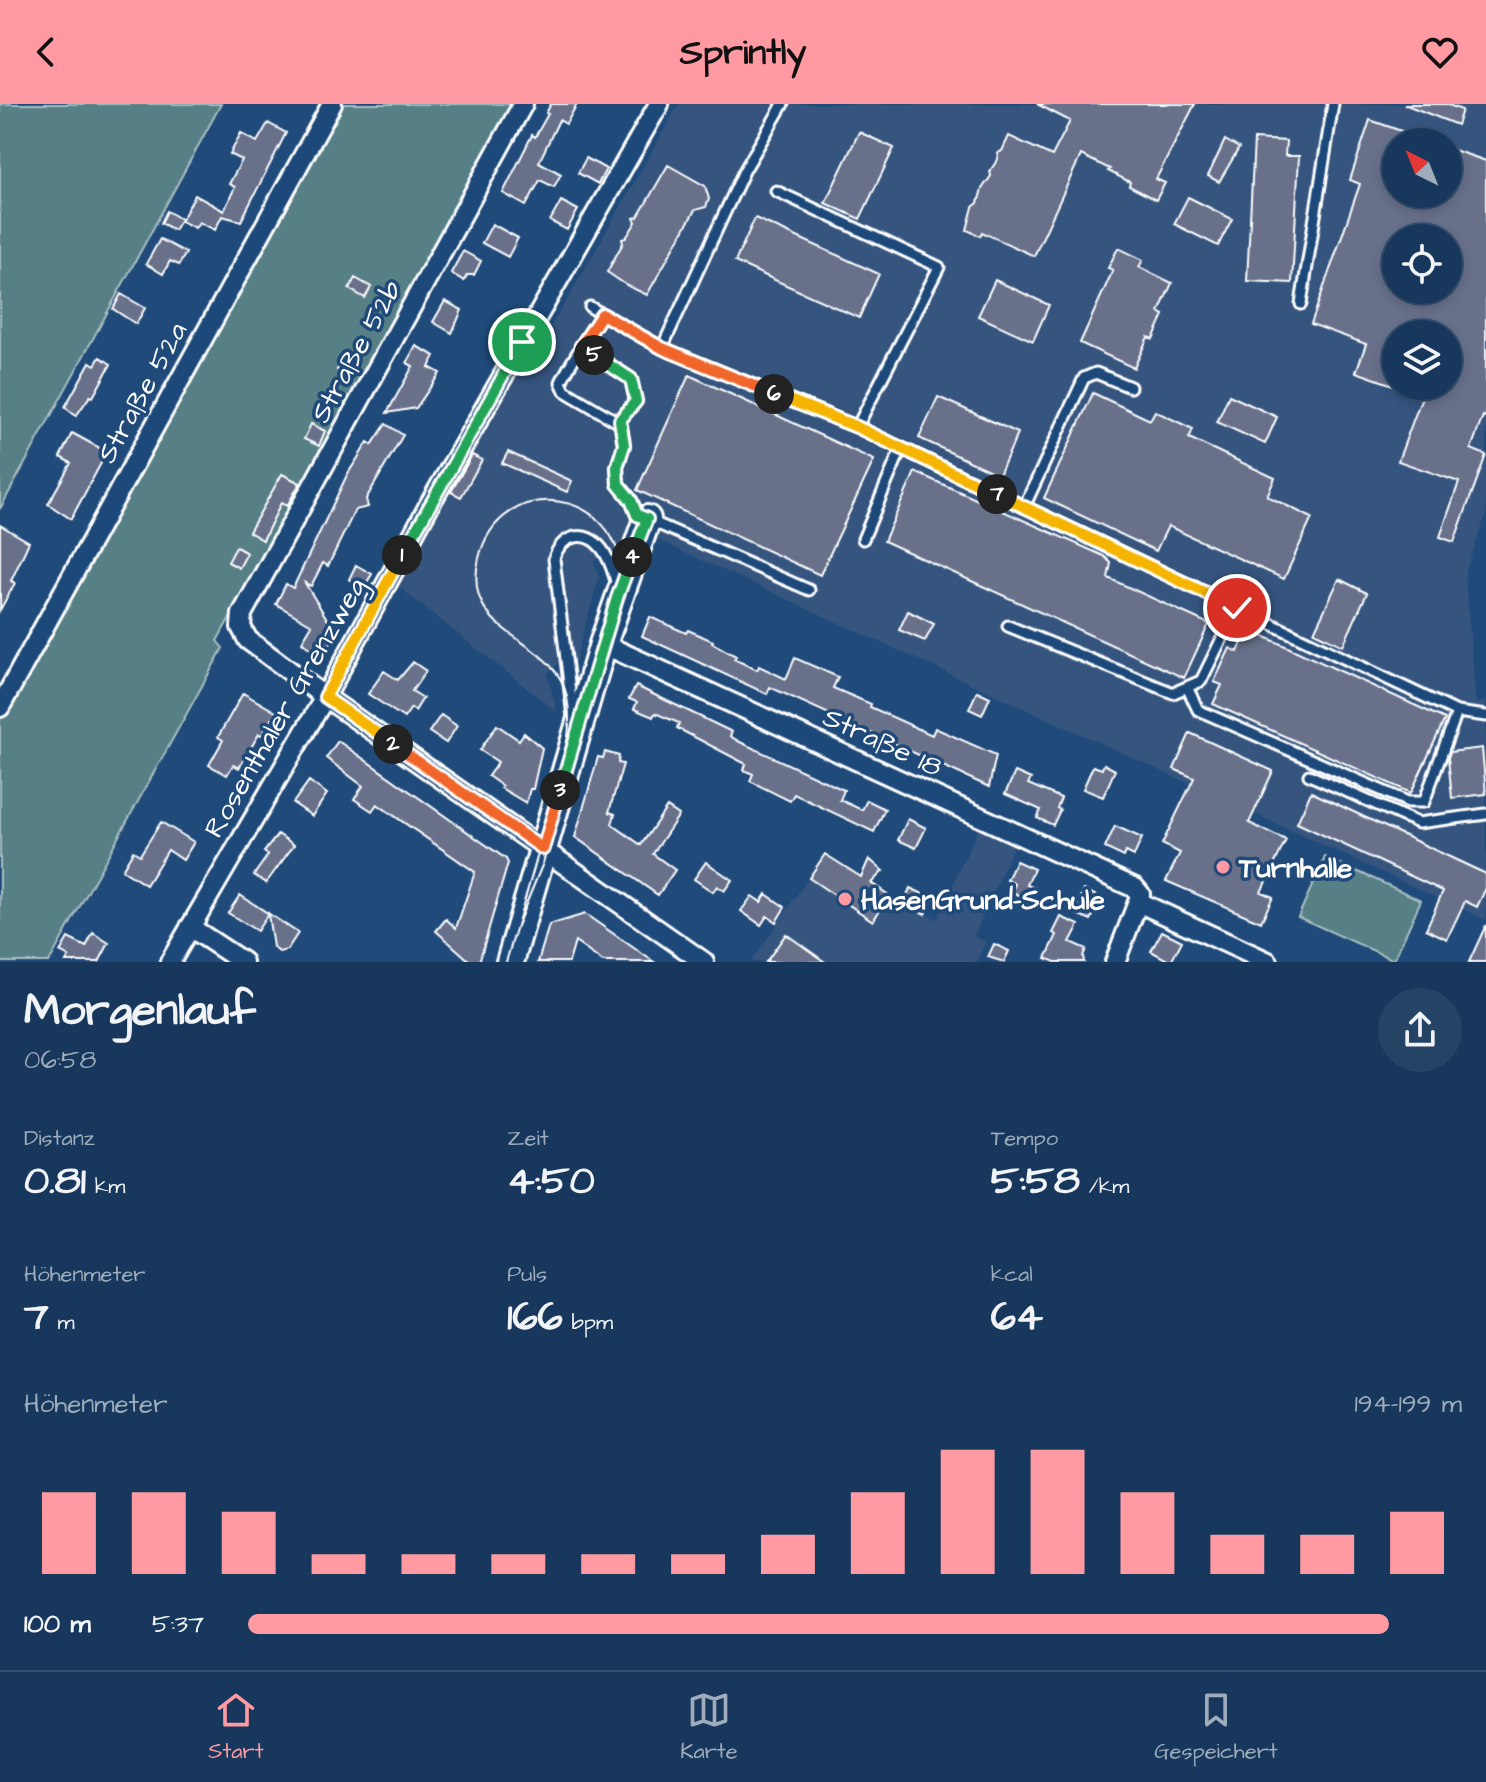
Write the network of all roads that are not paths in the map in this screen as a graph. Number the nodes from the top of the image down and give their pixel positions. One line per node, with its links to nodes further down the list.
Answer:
1 (332, 104): 26 (street, Straße 52a)
2 (523, 104): 25 (street, Straße 52b)
3 (659, 104): 25 (street, Rosenthaler Grenzweg)
4 (783, 104): 11 (lane)
5 (1333, 104): 7 (lane)
6 (776, 191): 14 (lane)
7 (1301, 304)
8 (590, 307): 9 (lane)
9 (602, 314): 10 (lane); 11 (lane)
10 (581, 346): 13 (lane); 13 (lane)
11 (662, 348): 14 (lane)
12 (1130, 387): 16 (lane)
13 (620, 420): 17 (lane)
14 (857, 427): 15 (lane)
15 (901, 449): 16 (lane); 18 (lane)
16 (1024, 507): 21 (lane)
17 (647, 519): 19 (lane); 20 (street)
18 (863, 539)
19 (809, 590)
20 (619, 591): 23 (street); 29 (lane)
21 (1237, 608): 24 (lane); 27 (lane)
22 (1008, 626): 24 (lane)
23 (603, 644): 29 (street); 33 (street, Straße 18)
24 (1187, 687): 27 (lane)
25 (325, 697): 32 (street); 34 (street, Rosenthaler Grenzweg)
26 (0, 707)
27 (1457, 712): 28 (lane)
28 (1486, 716)
29 (574, 738): 32 (street)
30 (1309, 775): 31 (lane)
31 (1486, 814)
32 (543, 849): 38 (street); 39 (street)
33 (1138, 896): 35 (street, Straße 18); 40 (street)
34 (190, 927): 36 (street, Rosenthaler Grenzweg); 37 (street)
35 (1260, 960)
36 (170, 962)
37 (243, 962)
38 (510, 962)
39 (704, 962)
40 (1115, 962)

